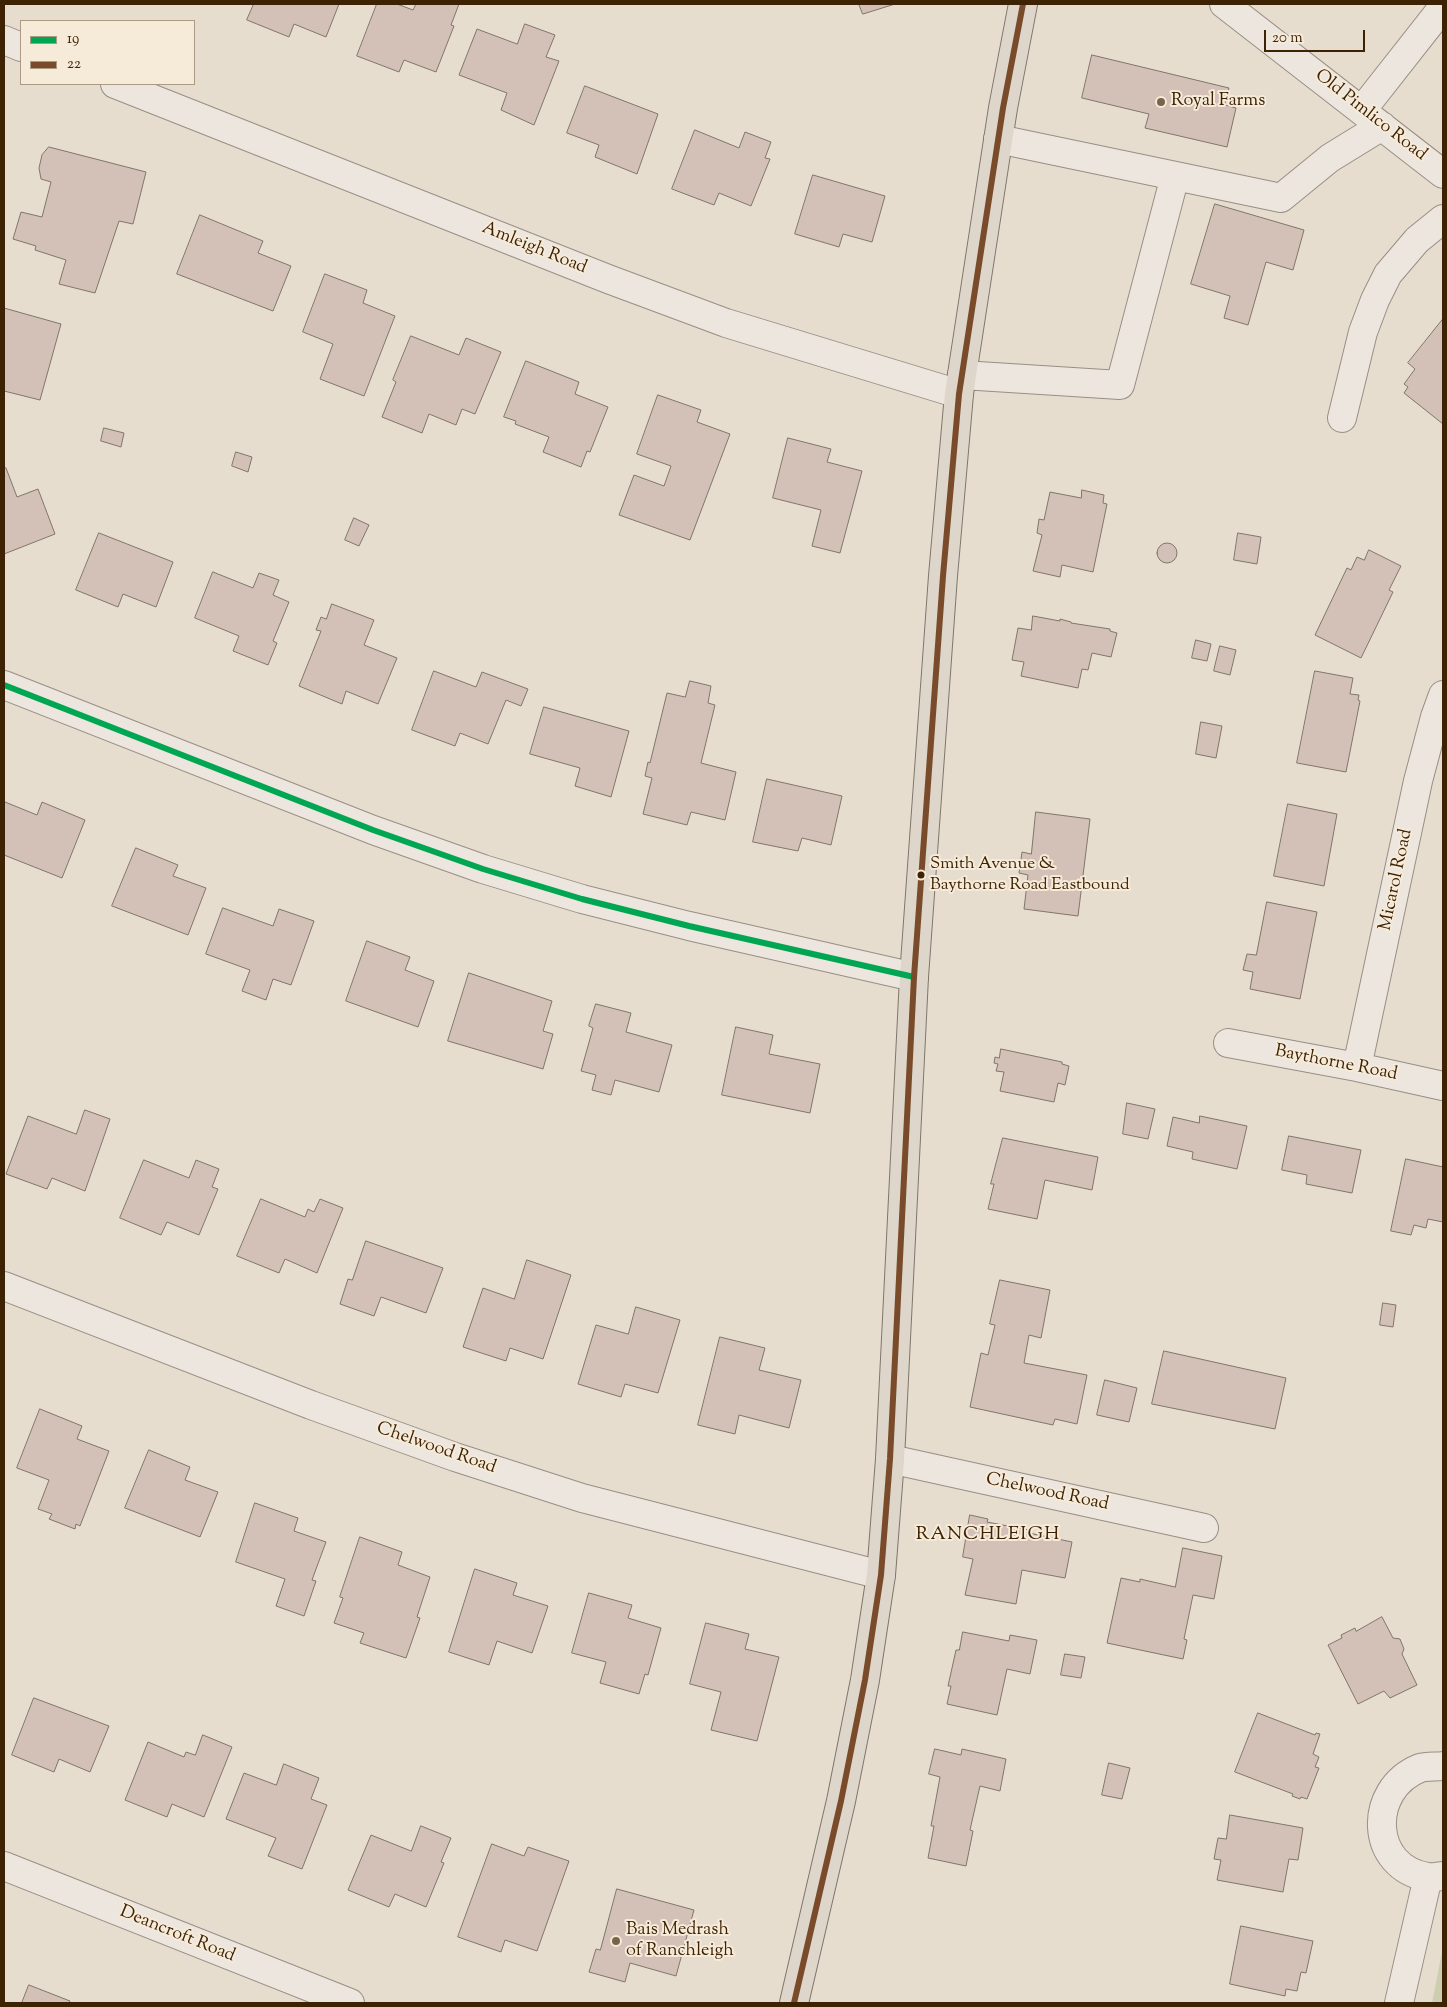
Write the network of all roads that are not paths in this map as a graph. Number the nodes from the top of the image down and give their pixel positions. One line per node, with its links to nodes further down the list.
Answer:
1 (1023, 4): 8 (main road)
2 (1224, 4): 7 (street, Old Pimlico Road)
3 (1443, 7): 7 (street)
4 (4, 40): 5 (street)
5 (20, 46)
6 (118, 85): 12 (street, Amleigh Road)
7 (1372, 118): 9 (street, Old Pimlico Road); 10 (street)
8 (998, 139): 10 (street); 12 (main road)
9 (1443, 174)
10 (1175, 176): 12 (street, Amleigh Road)
11 (1443, 219): 13 (street)
12 (961, 384): 16 (main road)
13 (1342, 418)
14 (4, 685): 16 (street)
15 (1443, 695): 18 (street, Micarol Road)
16 (914, 977): 21 (main road)
17 (1228, 1043): 18 (street, Baythorne Road)
18 (1358, 1067): 19 (street, Baythorne Road)
19 (1443, 1086)
20 (4, 1286): 23 (street, Chelwood Road)
21 (890, 1459): 22 (street, Chelwood Road); 23 (main road)
22 (1204, 1528)
23 (881, 1575): 28 (main road)
24 (1443, 1766): 26 (street)
25 (4, 1866): 27 (street, Deancroft Road)
26 (1436, 1877): 29 (street)
27 (350, 2003)
28 (794, 2003)
29 (1399, 2003)

